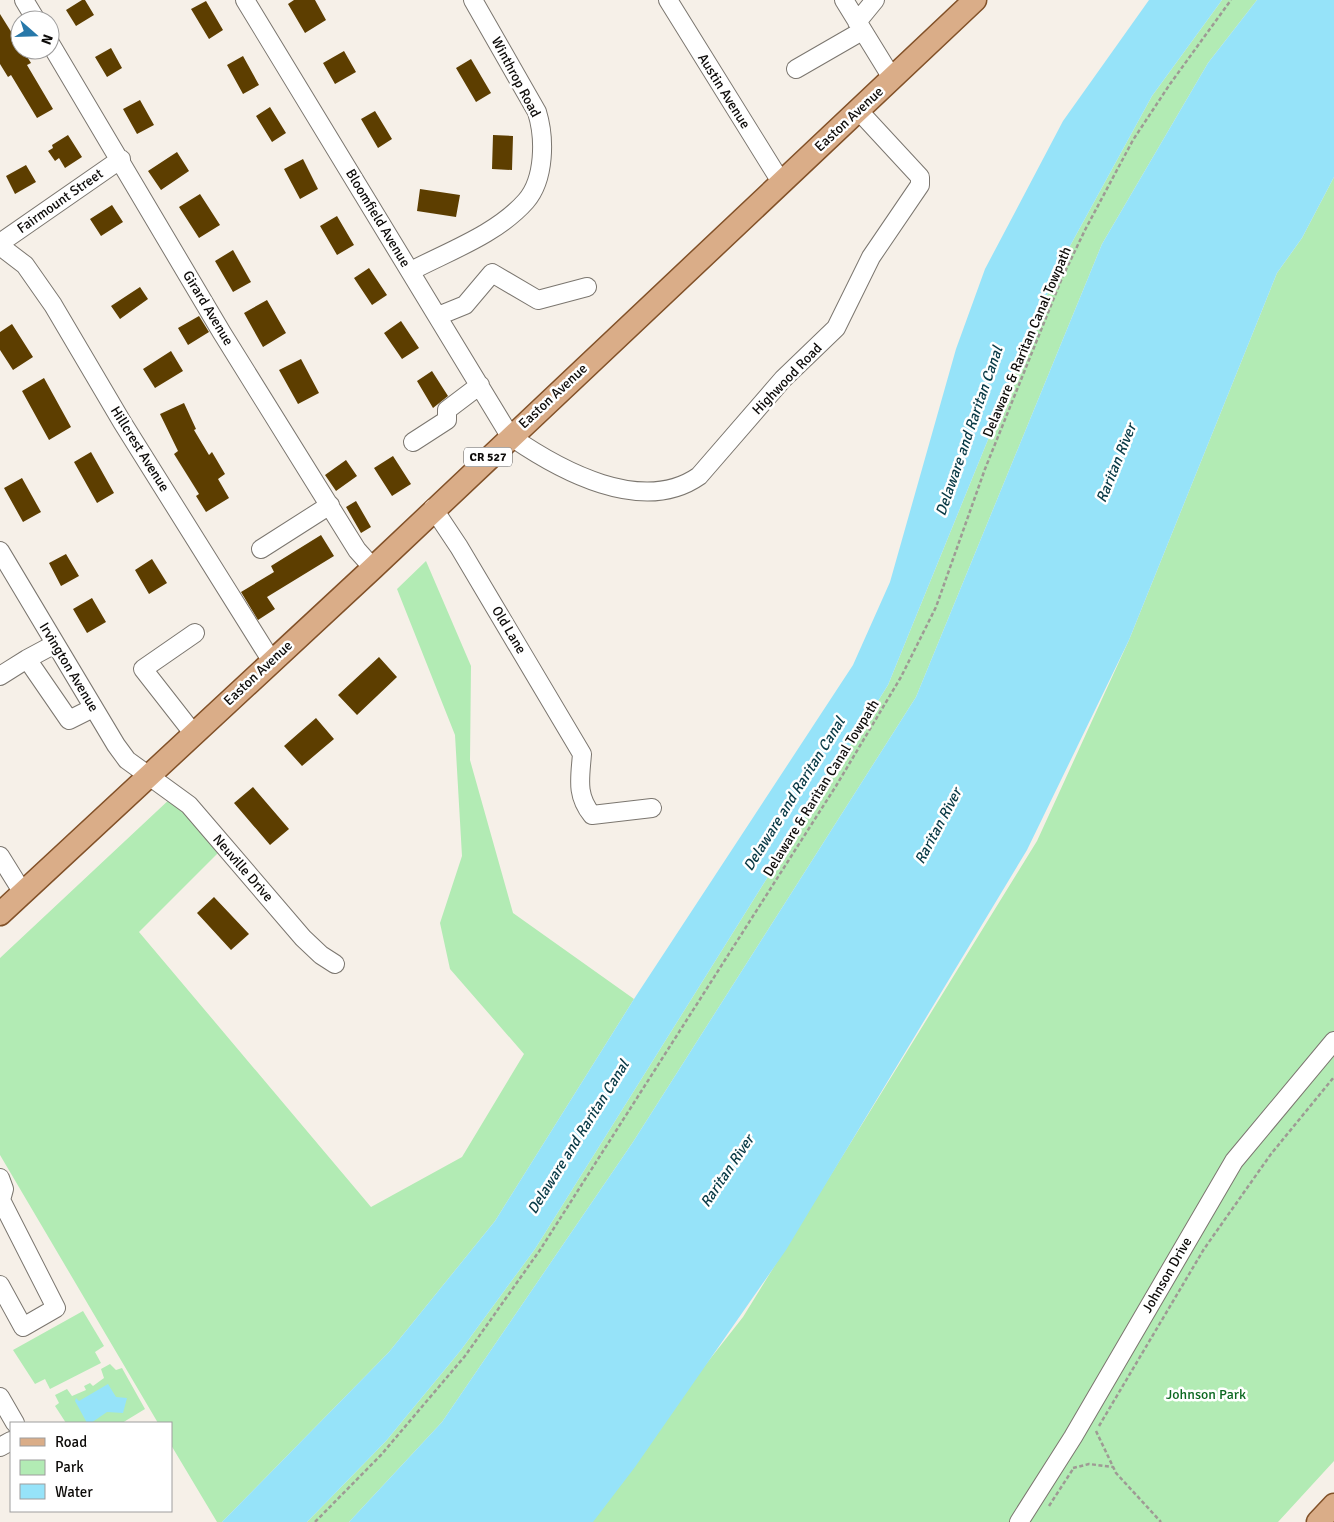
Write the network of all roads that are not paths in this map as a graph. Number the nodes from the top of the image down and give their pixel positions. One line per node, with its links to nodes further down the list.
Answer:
1 (245, 0): 15 (street, Bloomfield Avenue)
2 (473, 0): 15 (street, Winthrop Road)
3 (668, 0): 13 (street, Austin Avenue)
4 (844, 0): 7 (street)
5 (875, 0): 7 (street)
6 (975, 0): 10 (main road, Easton Avenue / CR 527)
7 (860, 26): 9 (street); 10 (street)
8 (60, 59): 12 (street, Girard Avenue)
9 (796, 69)
10 (892, 78): 11 (main road, Easton Avenue / CR 527)
11 (858, 110): 13 (main road, Easton Avenue / CR 527); 19 (street, Highwood Road)
12 (121, 159): 14 (street, Fairmount Street); 21 (street, Girard Avenue)
13 (781, 182): 19 (main road, Easton Avenue / CR 527)
14 (0, 244): 29 (street, Hillcrest Avenue)
15 (411, 271): 17 (street, Bloomfield Avenue)
16 (587, 287): 17 (street)
17 (438, 316): 18 (street, Bloomfield Avenue)
18 (480, 385): 19 (street, Bloomfield Avenue); 20 (street)
19 (510, 436): 22 (main road, Easton Avenue / CR 527)
20 (413, 442)
21 (330, 506): 23 (street); 25 (street, Girard Avenue)
22 (433, 508): 25 (main road, Easton Avenue / CR 527); 34 (street, Old Lane)
23 (260, 549)
24 (0, 551): 27 (street, Irvington Avenue)
25 (373, 568): 29 (main road, Easton Avenue / CR 527)
26 (195, 633): 32 (street)
27 (55, 644): 28 (street); 31 (street, Irvington Avenue)
28 (26, 659): 30 (street); 31 (street)
29 (271, 660): 32 (main road, Easton Avenue / CR 527)
30 (0, 676)
31 (93, 708): 33 (street, Irvington Avenue)
32 (193, 733): 33 (main road, Easton Avenue / CR 527)
33 (148, 775): 36 (main road, Easton Avenue / CR 527); 38 (street, Neuville Drive)
34 (652, 808)
35 (0, 856): 36 (street)
36 (23, 893): 37 (main road, Easton Avenue / CR 527)
37 (0, 914)
38 (335, 964)
39 (1334, 1041): 46 (street, Johnson Drive)
40 (0, 1178): 41 (street)
41 (1, 1201): 42 (street)
42 (0, 1286)
43 (0, 1397): 44 (street)
44 (14, 1422)
45 (1334, 1505): 47 (main road)
46 (1020, 1522)
47 (1318, 1522)

